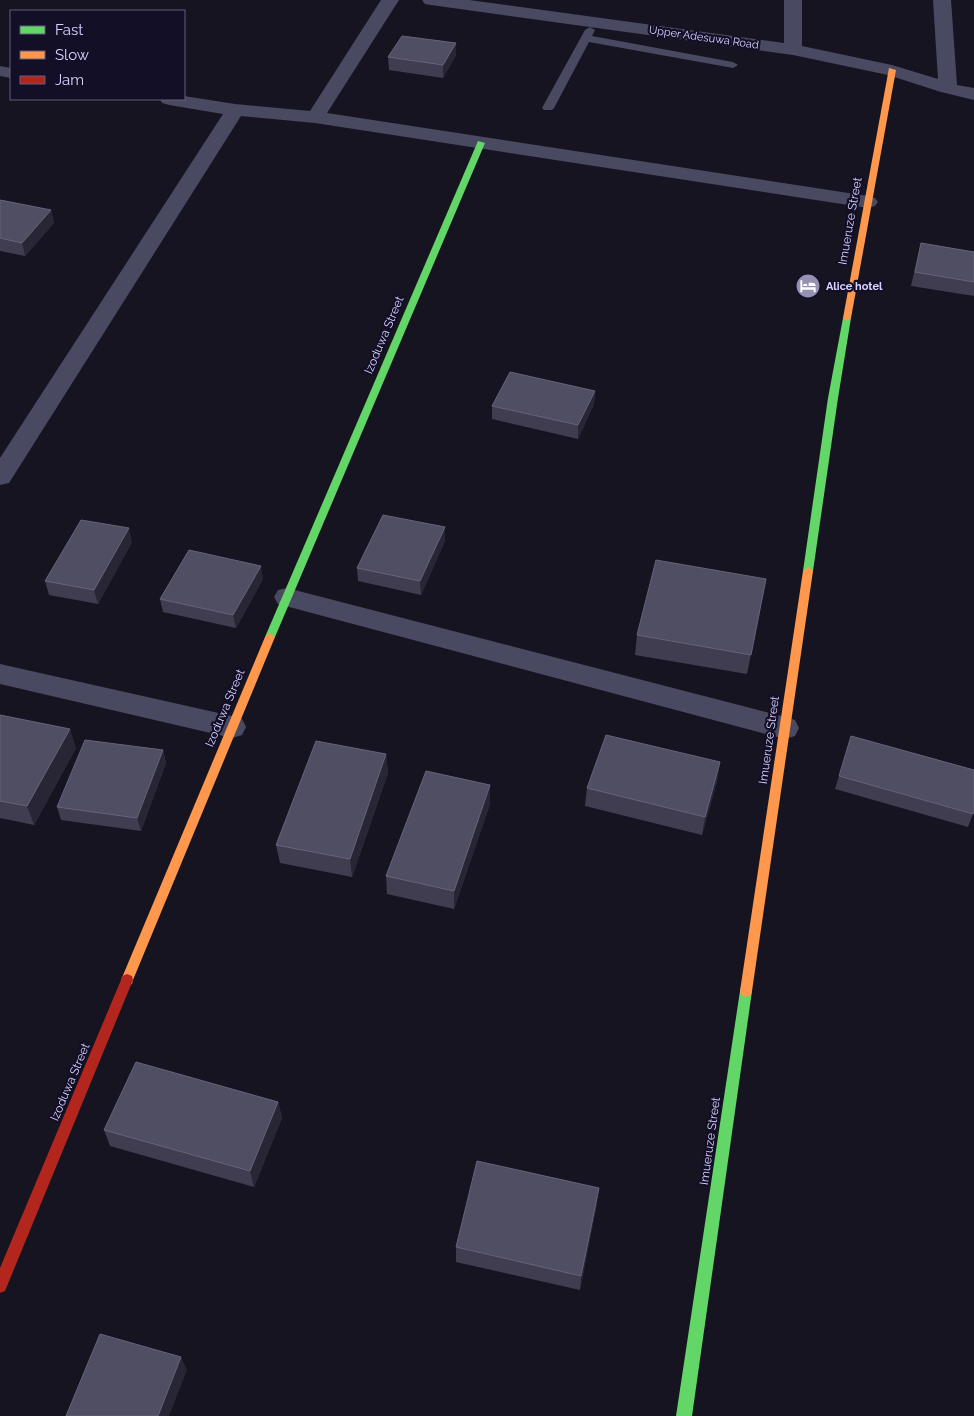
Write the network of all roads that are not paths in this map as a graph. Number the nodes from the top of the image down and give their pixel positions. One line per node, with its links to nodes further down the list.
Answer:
1 (390, 0): 16 (street)
2 (430, 0): 5 (street, Upper Adesuwa Road)
3 (793, 0): 8 (street)
4 (942, 0): 11 (street)
5 (567, 9): 6 (street, Upper Adesuwa Road)
6 (595, 22): 7 (lane); 8 (street, Upper Adesuwa Road)
7 (586, 38): 9 (lane); 14 (lane)
8 (793, 50): 10 (street, Upper Adesuwa Road)
9 (733, 65)
10 (892, 70): 11 (street, Upper Adesuwa Road); 18 (street, Imueruze Street)
11 (948, 88): 12 (street, Upper Adesuwa Road)
12 (974, 94)
13 (175, 100): 15 (street)
14 (548, 108)
15 (235, 110): 16 (street); 19 (street)
16 (315, 117): 17 (street)
17 (481, 142): 18 (street); 20 (street, Izoduwa Street)
18 (868, 202): 23 (street, Imueruze Street)
19 (0, 477)
20 (287, 597): 22 (street, Izoduwa Street); 23 (street)
21 (0, 674): 22 (street)
22 (232, 727): 24 (street, Izoduwa Street)
23 (785, 728): 25 (street, Imueruze Street)
24 (0, 1286)
25 (684, 1416)

